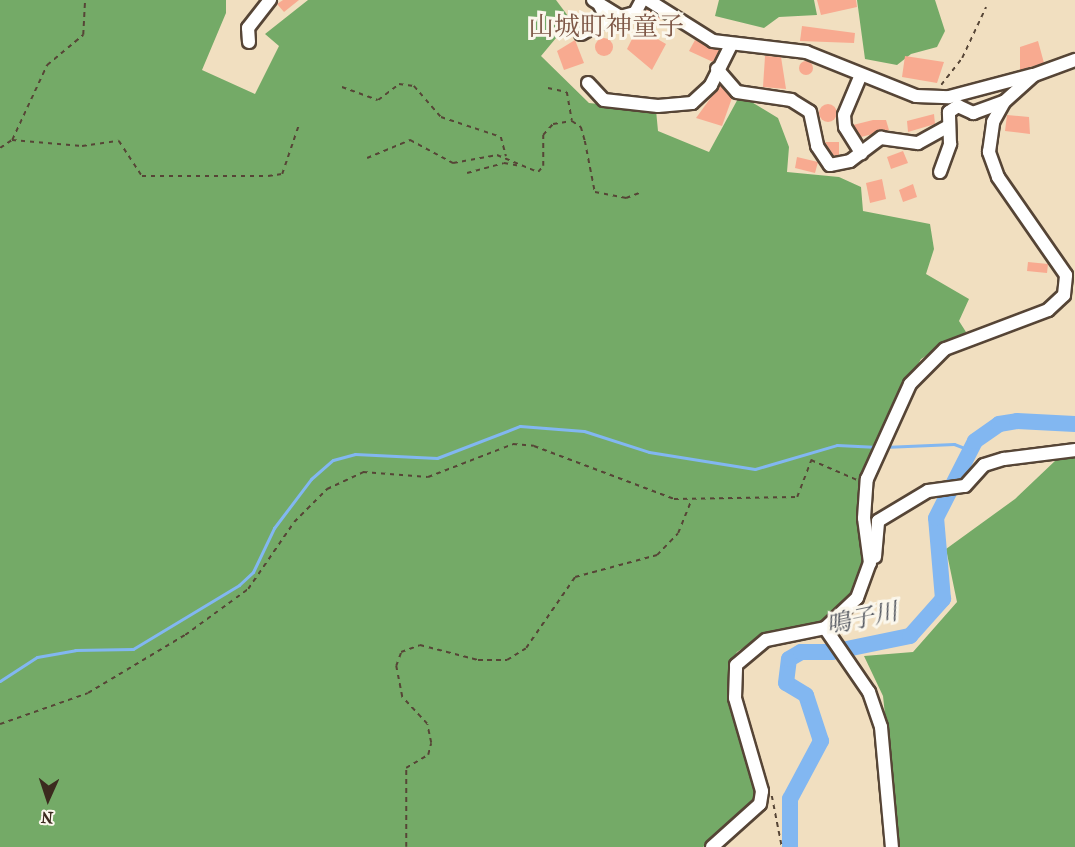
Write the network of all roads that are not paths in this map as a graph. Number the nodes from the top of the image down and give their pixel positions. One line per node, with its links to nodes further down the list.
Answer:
1 (270, 0): 6 (street)
2 (642, 0): 4 (street)
3 (648, 0): 7 (street)
4 (596, 2): 5 (street)
5 (581, 34)
6 (249, 42)
7 (731, 45): 9 (street); 11 (street)
8 (1075, 60): 10 (street)
9 (717, 69): 12 (street); 15 (street)
10 (1034, 75): 11 (street); 13 (street)
11 (860, 77): 15 (street)
12 (588, 83)
13 (1004, 102): 14 (street); 18 (street)
14 (947, 127): 15 (street); 16 (street)
15 (861, 153)
16 (940, 172)
17 (1075, 450): 18 (street)
18 (870, 563): 19 (street)
19 (825, 628): 20 (street); 21 (street)
20 (712, 847)
21 (892, 847)

